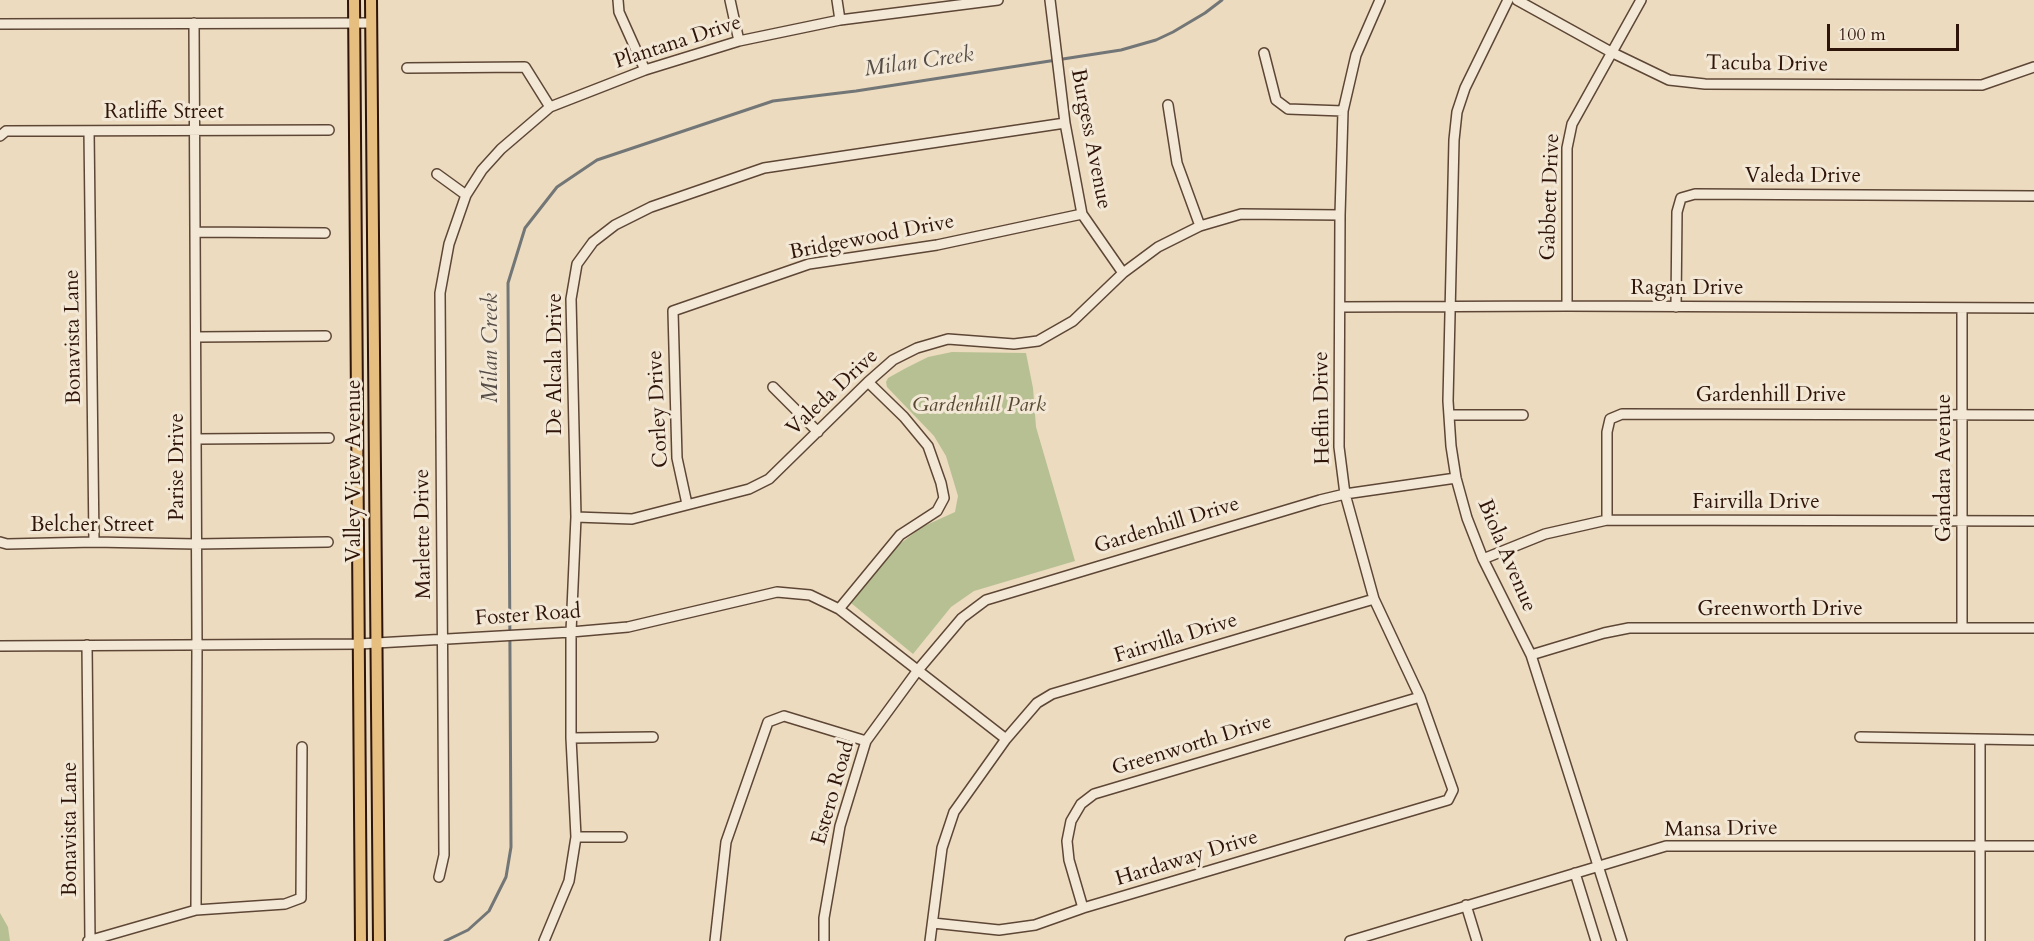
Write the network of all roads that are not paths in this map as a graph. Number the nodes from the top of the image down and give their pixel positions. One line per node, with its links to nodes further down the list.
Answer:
1 (354, 0): 15 (main road, Valley View Avenue)
2 (371, 0): 16 (main road, Valley View Avenue)
3 (618, 0): 23 (street)
4 (730, 0): 18 (street)
5 (837, 0): 13 (street)
6 (998, 0): 12 (street, Plantana Drive)
7 (1050, 0): 27 (street, Burgess Avenue)
8 (1380, 0): 26 (street, Heflin Drive)
9 (1508, 0): 41 (street, Biola Avenue)
10 (1517, 0): 19 (street, Tacuba Drive)
11 (1641, 0): 19 (street, Gabbett Drive)
12 (947, 4): 13 (street, Plantana Drive)
13 (840, 21): 18 (street, Plantana Drive)
14 (194, 23): 15 (street); 17 (street); 30 (street, Parise Drive)
15 (354, 23): 16 (street); 78 (main road, Valley View Avenue)
16 (371, 23): 77 (main road, Valley View Avenue)
17 (0, 24)
18 (739, 41): 23 (street, Plantana Drive)
19 (1611, 52): 21 (street, Tacuba Drive); 42 (street, Gabbett Drive)
20 (1264, 53): 26 (street)
21 (2034, 67)
22 (407, 68): 25 (street)
23 (645, 70): 25 (street, Plantana Drive)
24 (1168, 105): 37 (street)
25 (550, 107): 33 (street, Marlette Drive)
26 (1343, 111): 36 (street, Heflin Drive)
27 (1065, 123): 35 (street, Burgess Avenue); 62 (street, De Alcala Drive)
28 (329, 130): 30 (street, Ratliffe Street)
29 (89, 131): 30 (street, Ratliffe Street); 31 (street, Ratliffe Street); 67 (street, Bonavista Lane)
30 (196, 132): 38 (street, Parise Drive)
31 (0, 136)
32 (437, 174): 33 (street)
33 (466, 195): 76 (street, Marlette Drive)
34 (2034, 196): 44 (street, Valeda Drive)
35 (1082, 214): 40 (street, Burgess Avenue); 47 (street, Bridgewood Drive)
36 (1340, 215): 37 (street, Valeda Drive); 43 (street, Heflin Drive)
37 (1200, 226): 40 (street, Valeda Drive)
38 (196, 232): 39 (street); 49 (street, Parise Drive)
39 (325, 233)
40 (1123, 273): 50 (street, Valeda Drive)
41 (1450, 306): 42 (street, Ragan Drive); 43 (street, Ragan Drive); 52 (street, Biola Avenue)
42 (1567, 306): 44 (street, Ragan Drive)
43 (1340, 307): 60 (street, Heflin Drive)
44 (1676, 307): 45 (street, Ragan Drive)
45 (1962, 308): 46 (street, Ragan Drive); 54 (street, Gandara Avenue)
46 (2034, 308)
47 (673, 311): 61 (street, Corley Drive)
48 (326, 336): 49 (street)
49 (196, 338): 58 (street, Parise Drive)
50 (868, 382): 56 (street, Valeda Drive); 72 (street)
51 (773, 387): 56 (street)
52 (1449, 415): 53 (street); 59 (street, Biola Avenue)
53 (1523, 415)
54 (1963, 415): 55 (street, Gardenhill Drive); 63 (street, Gardenhill Drive); 65 (street, Gandara Avenue)
55 (2034, 415)
56 (818, 432): 61 (street, Valeda Drive)
57 (328, 438): 58 (street)
58 (196, 439): 69 (street, Parise Drive)
59 (1456, 478): 60 (street, Gardenhill Drive); 70 (street, Biola Avenue)
60 (1345, 494): 71 (street, Heflin Drive); 83 (street, Gardenhill Drive)
61 (687, 504): 62 (street, Valeda Drive)
62 (576, 517): 75 (street, De Alcala Drive)
63 (1607, 520): 65 (street, Fairvilla Drive); 70 (street, Fairvilla Drive)
64 (2034, 521): 65 (street, Fairvilla Drive)
65 (1963, 522): 73 (street, Gandara Avenue)
66 (0, 542): 67 (street, Belcher Street)
67 (94, 542): 69 (street, Belcher Street)
68 (328, 542): 69 (street, Belcher Street)
69 (196, 544): 80 (street, Parise Drive)
70 (1483, 559): 82 (street, Biola Avenue)
71 (1374, 599): 84 (street, Heflin Drive); 88 (street, Fairvilla Drive)
72 (839, 609): 75 (street, Foster Road); 83 (street, Foster Road)
73 (1962, 628): 74 (street, Greenworth Drive); 82 (street, Greenworth Drive)
74 (2034, 628)
75 (571, 632): 76 (street, Foster Road); 87 (street, De Alcala Drive)
76 (444, 640): 77 (street, Foster Road); 100 (street, Marlette Drive)
77 (375, 643): 78 (street, Foster Road); 107 (main road, Valley View Avenue)
78 (359, 644): 80 (street, Foster Road); 106 (main road, Valley View Avenue)
79 (87, 645): 80 (street, Foster Road); 81 (street, Foster Road); 105 (street, Bonavista Lane)
80 (197, 645): 103 (street, Parise Drive)
81 (0, 646)
82 (1531, 656): 98 (street, Biola Avenue)
83 (918, 670): 88 (street, Foster Road); 91 (street, Estero Road)
84 (1420, 697): 93 (street, Heflin Drive); 102 (street, Greenworth Drive)
85 (653, 737): 87 (street)
86 (1860, 737): 89 (street)
87 (571, 738): 94 (street, De Alcala Drive)
88 (1006, 739): 104 (street, Fairvilla Drive)
89 (1980, 740): 90 (street); 96 (street)
90 (2034, 740)
91 (866, 741): 109 (street); 110 (street, Estero Road)
92 (302, 747): 103 (street)
93 (1448, 800): 102 (street, Hardaway Drive)
94 (576, 837): 95 (street); 108 (street, De Alcala Drive)
95 (622, 837)
96 (1980, 846): 97 (street, Mansa Drive); 98 (street, Mansa Drive); 116 (street)
97 (2034, 846)
98 (1598, 866): 99 (street, Mansa Drive); 115 (street, Biola Avenue)
99 (1575, 873): 101 (street, Mansa Drive); 114 (street)
100 (439, 877)
101 (1466, 905): 112 (street, Mansa Drive); 113 (street)
102 (1083, 908): 104 (street, Hardaway Drive)
103 (196, 910): 105 (street)
104 (933, 923): 111 (street, Fairvilla Drive)
105 (89, 941)
106 (361, 941)
107 (379, 941)
108 (544, 941)
109 (715, 941)
110 (824, 941)
111 (930, 941)
112 (1350, 941)
113 (1477, 941)
114 (1596, 941)
115 (1622, 941)
116 (1980, 941)

